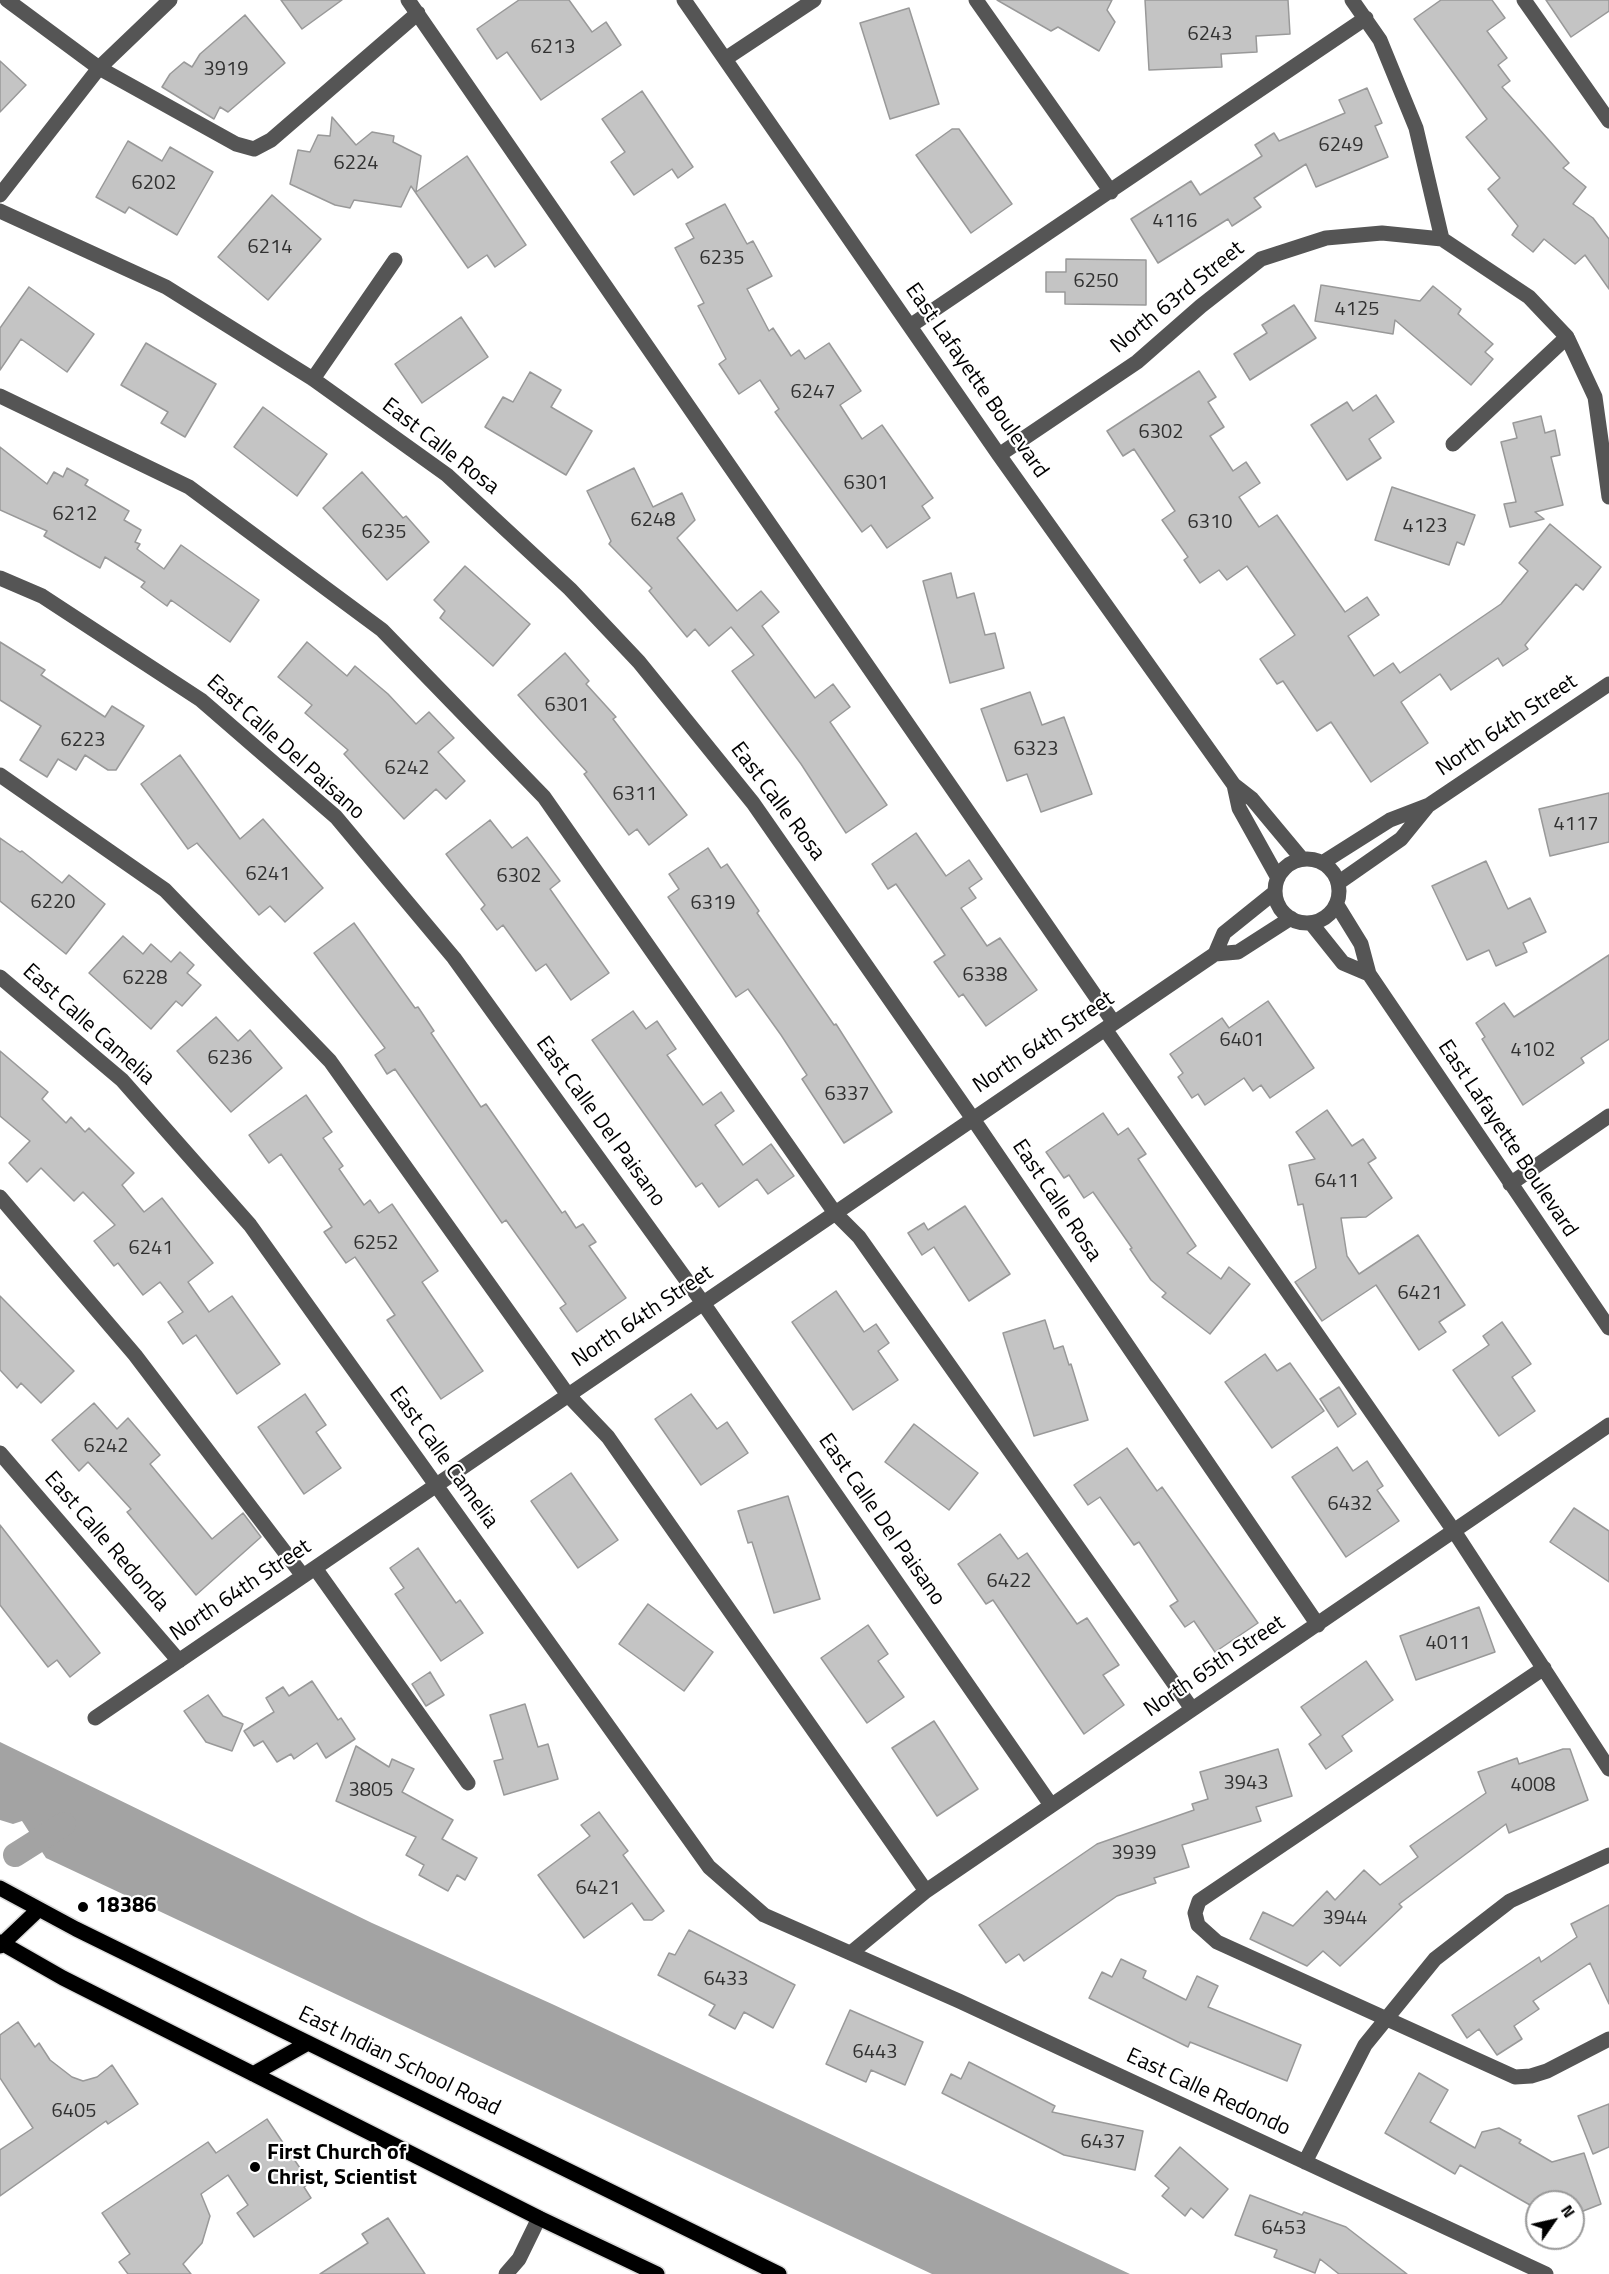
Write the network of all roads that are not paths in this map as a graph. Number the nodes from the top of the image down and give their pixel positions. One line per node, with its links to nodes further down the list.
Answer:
1 (7, 0): 12 (street)
2 (170, 0): 12 (street)
3 (408, 0): 9 (street)
4 (684, 0): 11 (street, East Lafayette Boulevard)
5 (814, 0): 11 (street)
6 (976, 0): 14 (street)
7 (1352, 0): 10 (street)
8 (1524, 0): 13 (street)
9 (418, 14): 12 (street); 41 (street)
10 (1366, 18): 14 (street); 17 (street)
11 (725, 59): 19 (street, East Lafayette Boulevard)
12 (99, 68): 15 (street)
13 (1609, 121)
14 (1111, 192): 19 (street)
15 (0, 195)
16 (0, 211): 21 (street, East Calle Rosa)
17 (1442, 239): 20 (street); 24 (street, North 63rd Street)
18 (395, 260): 21 (street)
19 (910, 326): 24 (street, East Lafayette Boulevard)
20 (1567, 337): 23 (street); 25 (street)
21 (313, 379): 43 (street, East Calle Rosa)
22 (0, 396): 46 (street)
23 (1453, 444)
24 (999, 455): 29 (street, East Lafayette Boulevard)
25 (1609, 497)
26 (0, 578): 47 (street, East Calle Del Paisano)
27 (1609, 684): 30 (street, North 64th Street)
28 (0, 775): 49 (street)
29 (1234, 785): 31 (street, East Lafayette Boulevard); 34 (street, East Lafayette Boulevard)
30 (1429, 805): 32 (street, North 64th Street); 33 (street, North 64th Street)
31 (1302, 860): 32 (street); 34 (street)
32 (1322, 862): 33 (street)
33 (1338, 883): 35 (street)
34 (1277, 885): 36 (street); 38 (street, North 64th Street)
35 (1336, 905): 37 (street); 39 (street, East Lafayette Boulevard)
36 (1291, 918): 37 (street); 38 (street, North 64th Street)
37 (1311, 923): 39 (street)
38 (1215, 954): 41 (street, North 64th Street)
39 (1369, 974): 44 (street, East Lafayette Boulevard)
40 (0, 977): 52 (street, East Calle Camelia)
41 (1110, 1026): 43 (street, North 64th Street); 53 (street)
42 (1609, 1116): 44 (street)
43 (973, 1119): 46 (street, North 64th Street); 55 (street, East Calle Rosa)
44 (1510, 1184): 48 (street, East Lafayette Boulevard)
45 (0, 1197): 54 (street)
46 (835, 1213): 47 (street, North 64th Street); 58 (street)
47 (703, 1303): 49 (street, North 64th Street); 62 (street, East Calle Del Paisano)
48 (1609, 1328)
49 (568, 1395): 52 (street, North 64th Street); 65 (street)
50 (1609, 1425): 53 (street, North 65th Street)
51 (0, 1453): 56 (street, East Calle Redonda)
52 (435, 1486): 54 (street, North 64th Street); 68 (street, East Calle Camelia)
53 (1454, 1531): 55 (street, North 65th Street); 57 (street)
54 (309, 1572): 56 (street, North 64th Street); 61 (street)
55 (1318, 1625): 58 (street, North 65th Street)
56 (178, 1661): 59 (street, North 64th Street)
57 (1544, 1668): 60 (street); 69 (street)
58 (1192, 1709): 62 (street, North 65th Street)
59 (95, 1718)
60 (1609, 1769)
61 (468, 1783)
62 (1051, 1805): 65 (street, North 65th Street)
63 (1609, 1855): 69 (street)
64 (0, 1888): 66 (main road, East Indian School Road)
65 (926, 1891): 68 (street, North 65th Street)
66 (38, 1910): 67 (main road); 71 (main road, East Indian School Road)
67 (1, 1944): 72 (main road)
68 (852, 1952): 73 (street, East Calle Redondo)
69 (1385, 2020): 70 (street); 73 (street)
70 (1609, 2039)
71 (308, 2043): 72 (main road); 77 (main road, East Indian School Road)
72 (253, 2074): 74 (main road)
73 (1305, 2162): 78 (street, East Calle Redondo)
74 (539, 2218): 75 (street); 76 (main road)
75 (506, 2274)
76 (657, 2274)
77 (779, 2274)
78 (1546, 2274)

